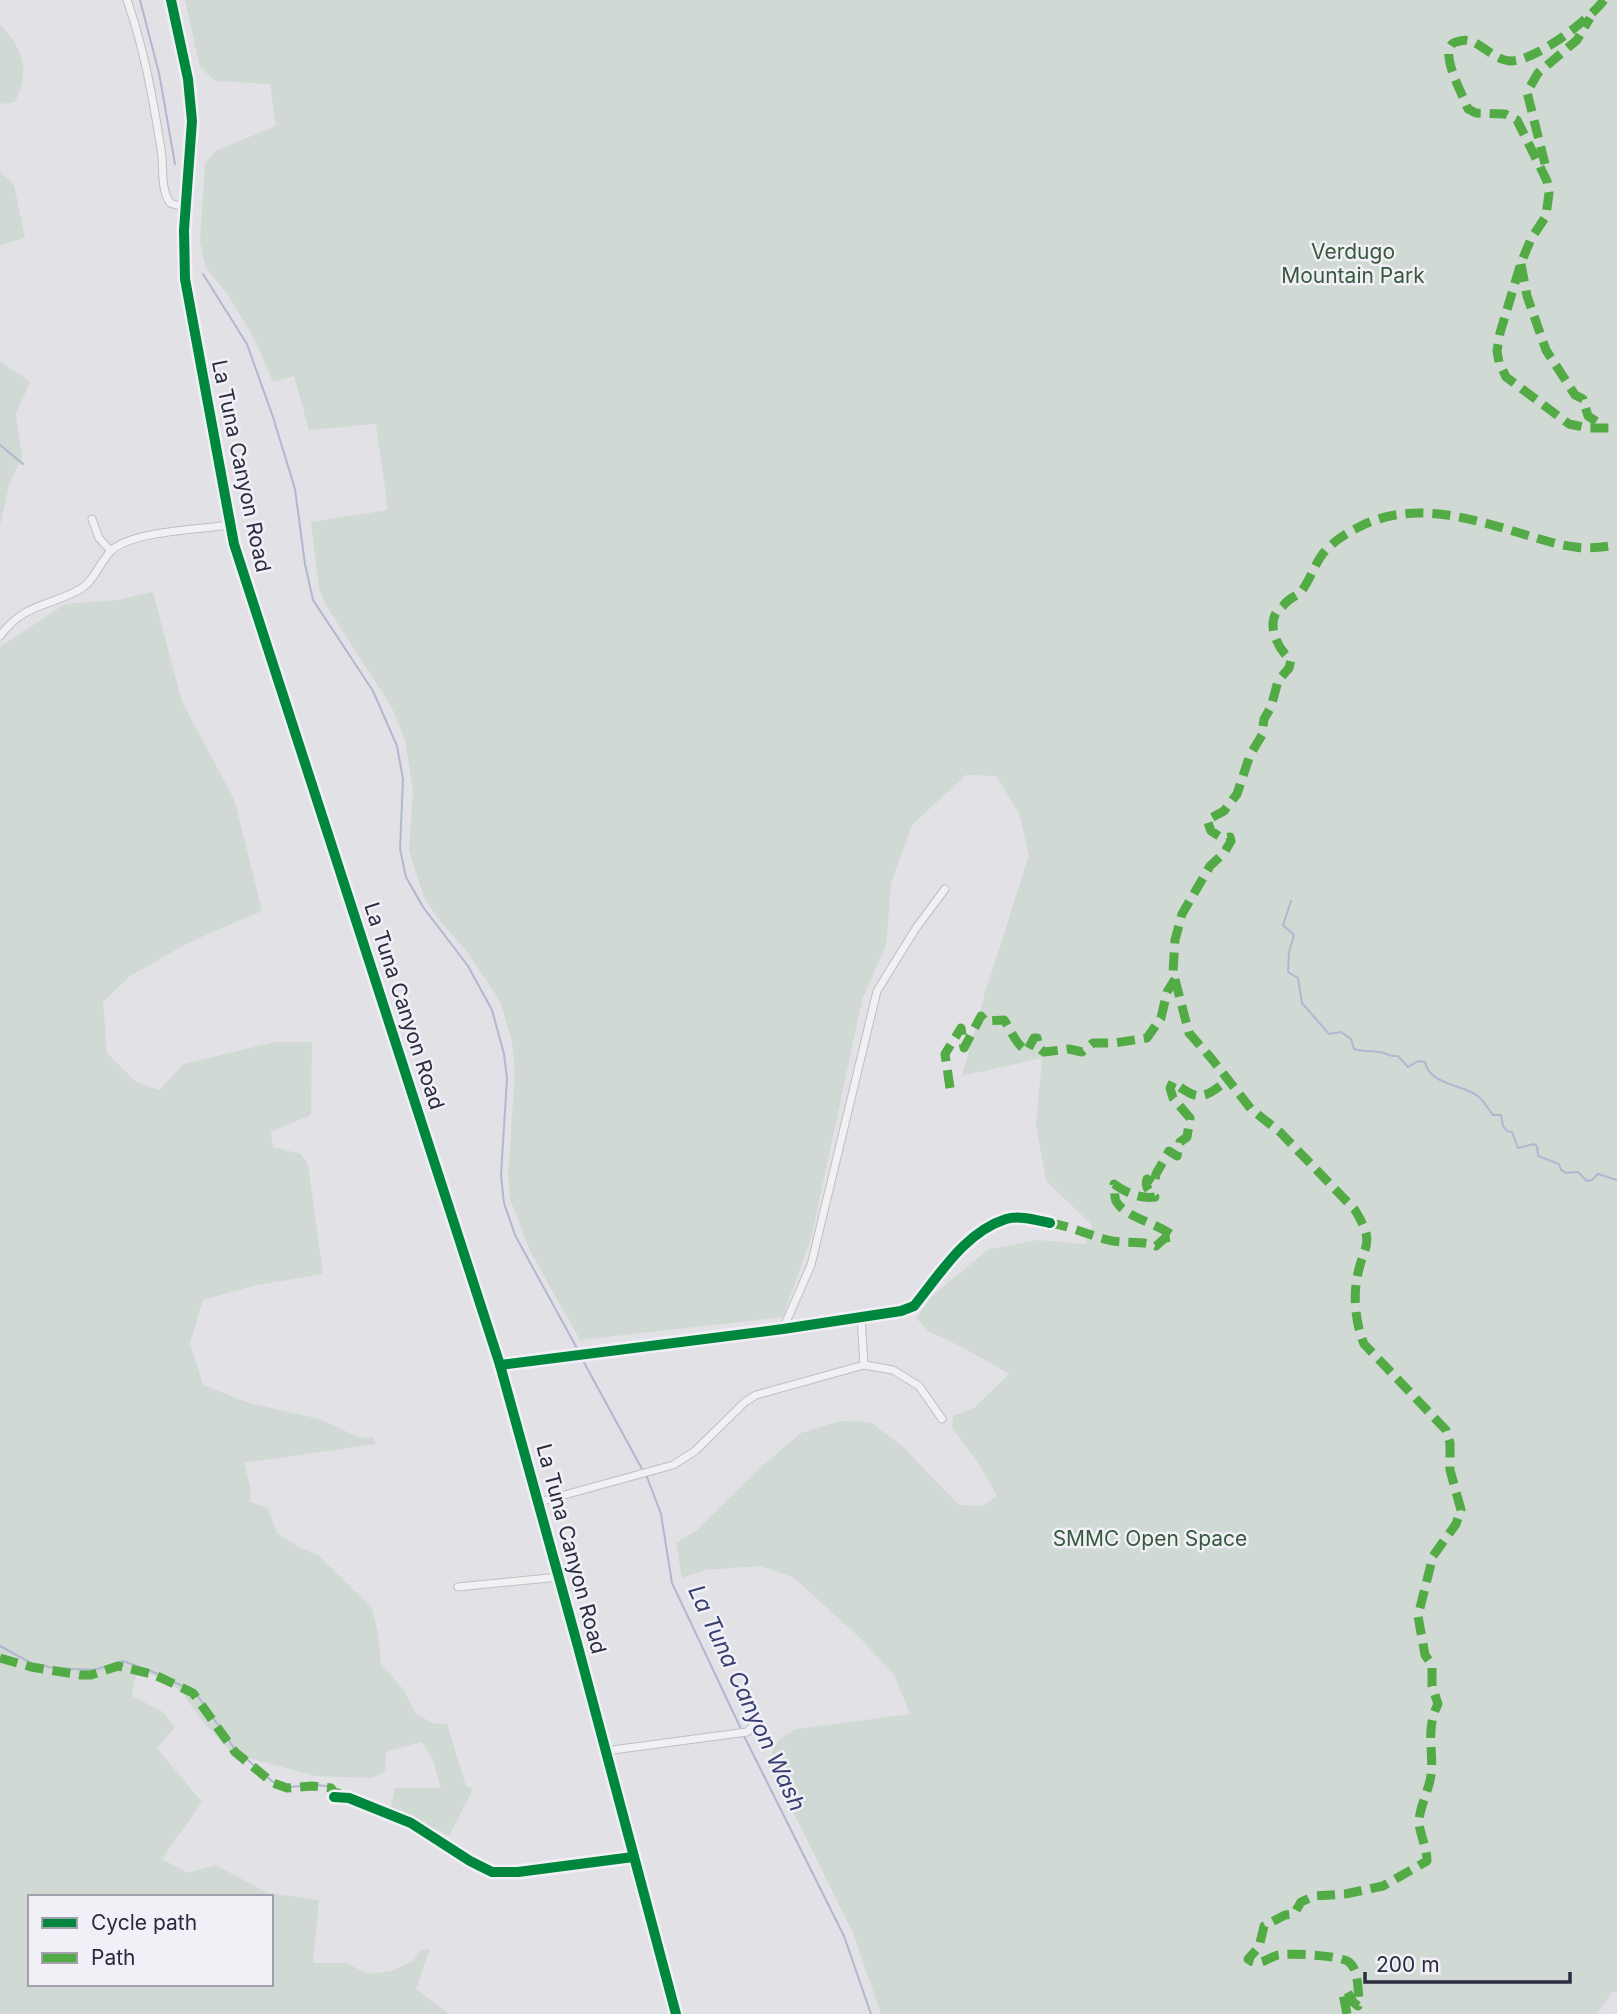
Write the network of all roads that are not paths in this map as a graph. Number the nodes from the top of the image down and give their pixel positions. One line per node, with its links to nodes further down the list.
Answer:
1 (127, 0): 3 (street)
2 (171, 0): 3 (main road, La Tuna Canyon Road)
3 (186, 208): 5 (main road, La Tuna Canyon Road)
4 (92, 519): 6 (street)
5 (230, 525): 6 (street); 12 (main road, La Tuna Canyon Road)
6 (111, 551): 7 (street)
7 (0, 636)
8 (945, 889): 11 (street)
9 (1050, 1223): 10 (street)
10 (861, 1317): 11 (street); 13 (street)
11 (783, 1329): 12 (street)
12 (500, 1365): 15 (main road, La Tuna Canyon Road)
13 (864, 1365): 14 (street); 15 (street)
14 (942, 1419)
15 (539, 1502): 16 (main road, La Tuna Canyon Road)
16 (559, 1577): 17 (street); 19 (main road, La Tuna Canyon Road)
17 (458, 1587)
18 (747, 1730): 19 (street)
19 (605, 1751): 21 (main road, La Tuna Canyon Road)
20 (334, 1797): 21 (street)
21 (633, 1857): 22 (main road, La Tuna Canyon Road)
22 (676, 2014)

